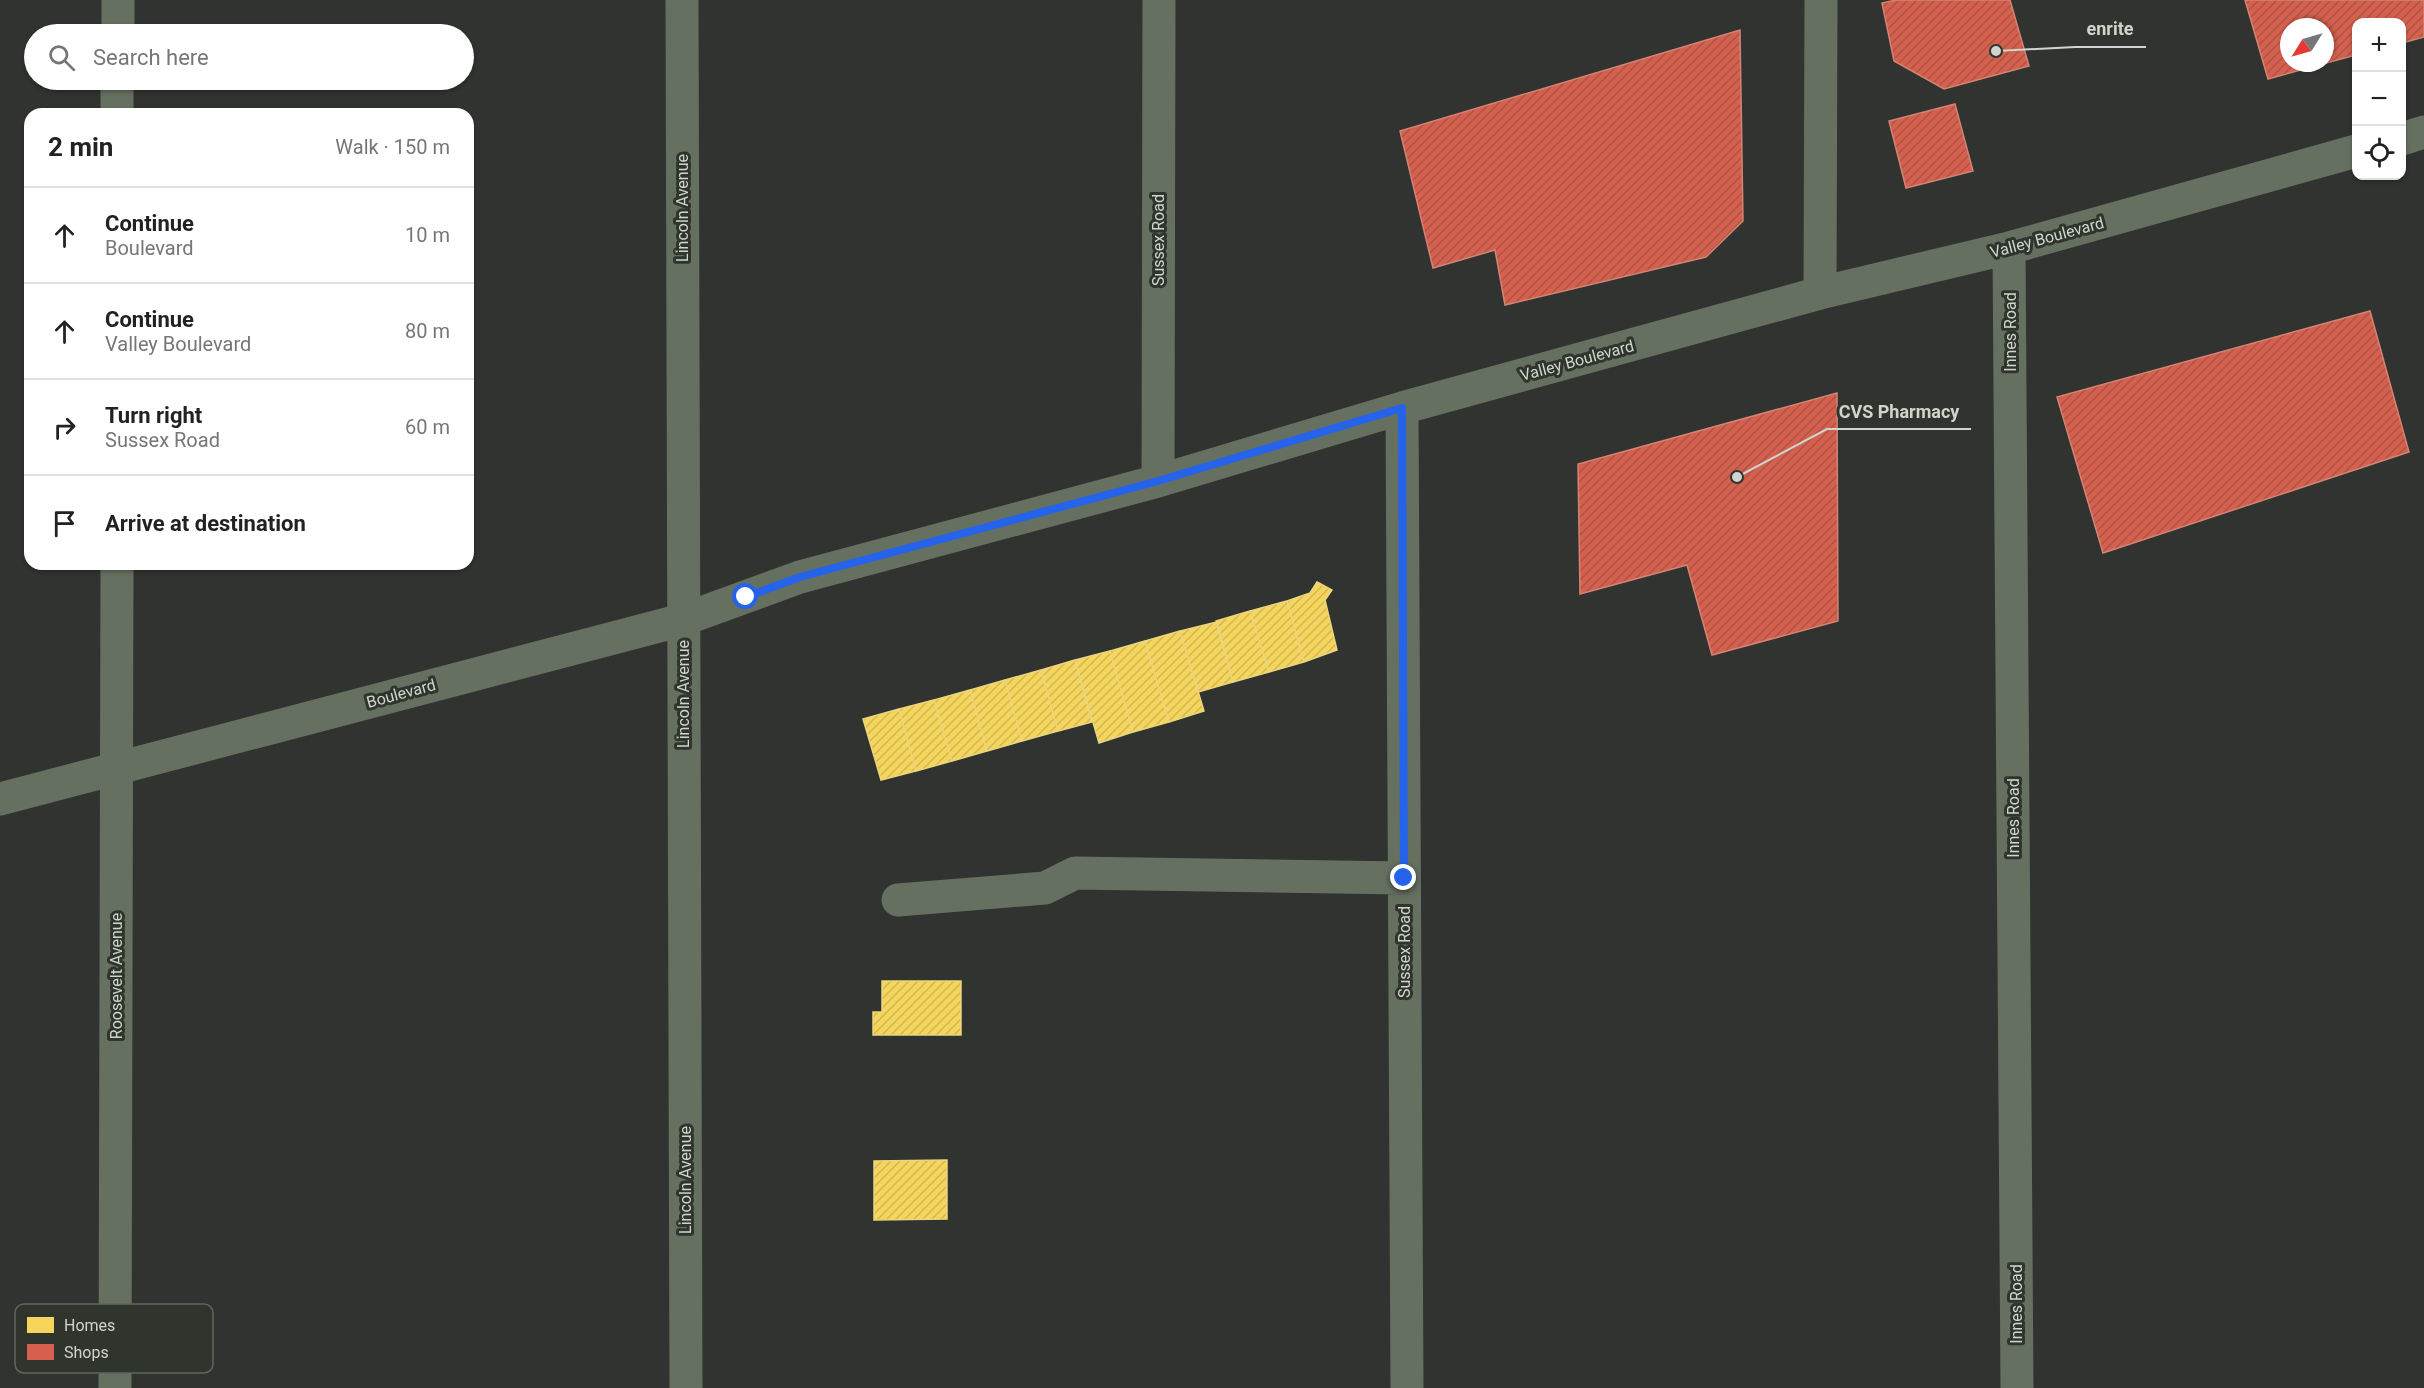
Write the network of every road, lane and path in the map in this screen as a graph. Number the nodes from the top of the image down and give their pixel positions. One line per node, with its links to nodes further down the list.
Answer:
1 (118, 0): 5 (street)
2 (682, 0): 17 (street, Lincoln Avenue)
3 (1159, 0): 14 (street, Sussex Road)
4 (1821, 0): 12 (street)
5 (118, 24)
6 (117, 90): 7 (street)
7 (117, 108)
8 (2424, 132): 9 (street)
9 (2406, 138)
10 (2352, 152): 11 (street, Valley Boulevard)
11 (2009, 248): 12 (street, Valley Boulevard); 27 (street, Innes Road)
12 (1820, 293): 13 (street, Valley Boulevard)
13 (1402, 408): 14 (street, Valley Boulevard); 20 (street, Sussex Road)
14 (1158, 481): 16 (street, Valley Boulevard)
15 (117, 570): 18 (street, Roosevelt Avenue)
16 (800, 577): 17 (street, Boulevard)
17 (682, 620): 18 (street, Boulevard); 25 (street, Lincoln Avenue)
18 (116, 767): 19 (street, Boulevard); 22 (street, Roosevelt Avenue)
19 (0, 799)
20 (1404, 878): 21 (street); 26 (street, Sussex Road)
21 (898, 900)
22 (115, 1304)
23 (115, 1373): 24 (street, Roosevelt Avenue)
24 (115, 1388)
25 (686, 1388)
26 (1407, 1388)
27 (2017, 1388)

